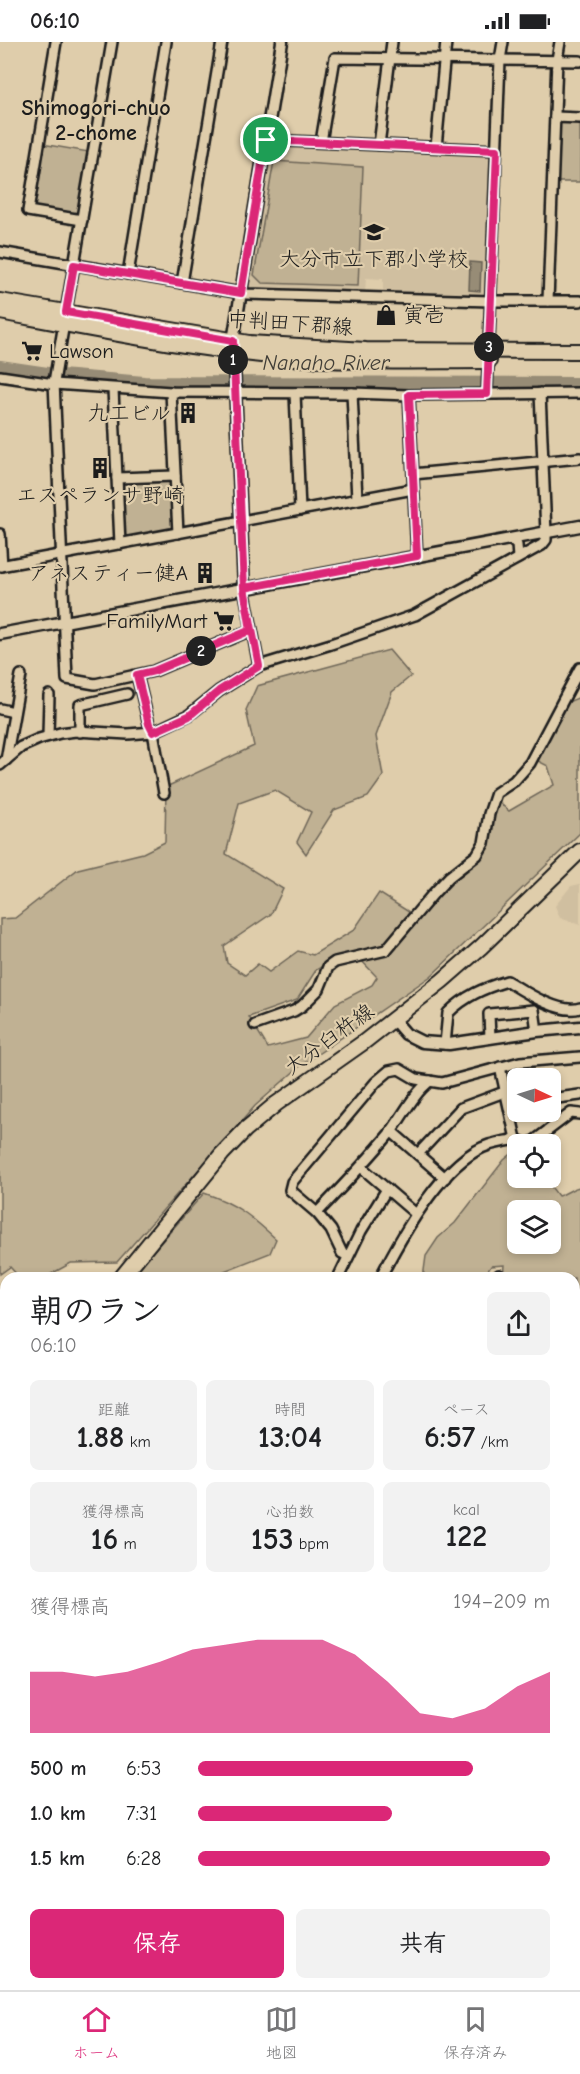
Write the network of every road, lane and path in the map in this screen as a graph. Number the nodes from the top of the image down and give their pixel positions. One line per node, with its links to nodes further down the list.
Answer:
1 (56, 42): 22 (street)
2 (112, 42): 22 (street)
3 (166, 42): 25 (street)
4 (222, 42): 26 (street)
5 (282, 42): 17 (street)
6 (392, 42): 10 (street)
7 (446, 42): 11 (street)
8 (503, 42): 12 (street)
9 (560, 42): 13 (street)
10 (390, 59): 11 (street); 18 (street); 19 (street)
11 (444, 59): 12 (street); 20 (street)
12 (500, 60): 13 (street); 21 (street)
13 (557, 60): 14 (street); 15 (street)
14 (580, 60)
15 (555, 117): 16 (street); 30 (street)
16 (580, 118)
17 (266, 140): 18 (street); 27 (street)
18 (321, 142): 19 (street)
19 (379, 145): 20 (street)
20 (436, 147): 21 (street)
21 (497, 150): 29 (street)
22 (82, 220): 24 (street)
23 (0, 252): 24 (street)
24 (74, 265): 25 (street); 33 (street)
25 (128, 274): 26 (street)
26 (182, 283): 27 (street)
27 (241, 293): 29 (street); 34 (street)
28 (0, 301): 33 (main road, 中判田下郡線)
29 (490, 301): 30 (street); 37 (street)
30 (548, 301): 31 (street)
31 (580, 301)
32 (0, 312): 33 (main road, 中判田下郡線)
33 (65, 318): 34 (main road, 中判田下郡線); 39 (street)
34 (233, 346): 37 (main road, 中判田下郡線); 43 (street)
35 (580, 351): 37 (main road, 中判田下郡線)
36 (580, 360): 37 (main road, 中判田下郡線)
37 (488, 362): 42 (street)
38 (0, 376): 39 (street)
39 (54, 383): 40 (street); 64 (street)
40 (113, 390): 41 (street); 53 (street)
41 (171, 392): 43 (street); 52 (street)
42 (487, 392): 46 (street); 48 (street)
43 (235, 393): 44 (street); 57 (street)
44 (296, 393): 45 (street); 56 (street)
45 (352, 393): 48 (street); 55 (street)
46 (540, 393): 47 (street); 50 (street)
47 (580, 393)
48 (409, 395): 51 (street)
49 (580, 458): 50 (street)
50 (543, 461): 51 (street); 60 (street)
51 (412, 474): 54 (street)
52 (175, 476): 53 (street); 59 (street)
53 (117, 478): 63 (street)
54 (413, 489): 55 (street); 65 (street)
55 (357, 500): 56 (street)
56 (300, 510): 57 (street)
57 (241, 521): 59 (street); 68 (street)
58 (580, 526): 60 (street)
59 (178, 533): 63 (street)
60 (546, 533): 62 (street); 66 (street)
61 (0, 534): 67 (street)
62 (510, 539): 65 (street); 66 (street)
63 (120, 544): 64 (street)
64 (62, 554): 67 (street); 69 (street)
65 (417, 556): 68 (street)
66 (519, 558): 72 (street)
67 (1, 566)
68 (244, 588): 69 (street); 70 (street)
69 (64, 622): 71 (street); 75 (street)
70 (251, 630): 72 (street); 75 (street)
71 (0, 634)
72 (259, 666): 81 (street)
73 (580, 668): 88 (street)
74 (21, 675): 79 (street)
75 (137, 675): 81 (street)
76 (127, 694): 80 (street)
77 (49, 695): 82 (street)
78 (0, 709): 79 (street)
79 (14, 712): 83 (street)
80 (80, 732): 81 (street); 82 (street)
81 (153, 732): 84 (street)
82 (48, 736): 83 (street)
83 (3, 763)
84 (164, 793)
85 (580, 851): 87 (main road, 大分臼杵線)
86 (580, 1008): 92 (street)
87 (393, 1019): 92 (street); 110 (main road, 大分臼杵線)
88 (255, 1024)
89 (580, 1027): 90 (street)
90 (537, 1030): 91 (street); 91 (street)
91 (490, 1038): 92 (street)
92 (445, 1044)
93 (580, 1056): 94 (street)
94 (500, 1067): 95 (street); 96 (street)
95 (430, 1081): 100 (street); 107 (street)
96 (507, 1091): 103 (street)
97 (580, 1095): 98 (street)
98 (561, 1098)
99 (580, 1114): 101 (street)
100 (391, 1131): 103 (street); 104 (street)
101 (542, 1134)
102 (507, 1141): 105 (street)
103 (418, 1154): 105 (street)
104 (361, 1167): 106 (street); 107 (street)
105 (446, 1178): 108 (street)
106 (387, 1189): 108 (street); 109 (street)
107 (317, 1213): 109 (street)
108 (416, 1214): 112 (street)
109 (348, 1256): 111 (street)
110 (126, 1272)
111 (341, 1272)
112 (383, 1272)

